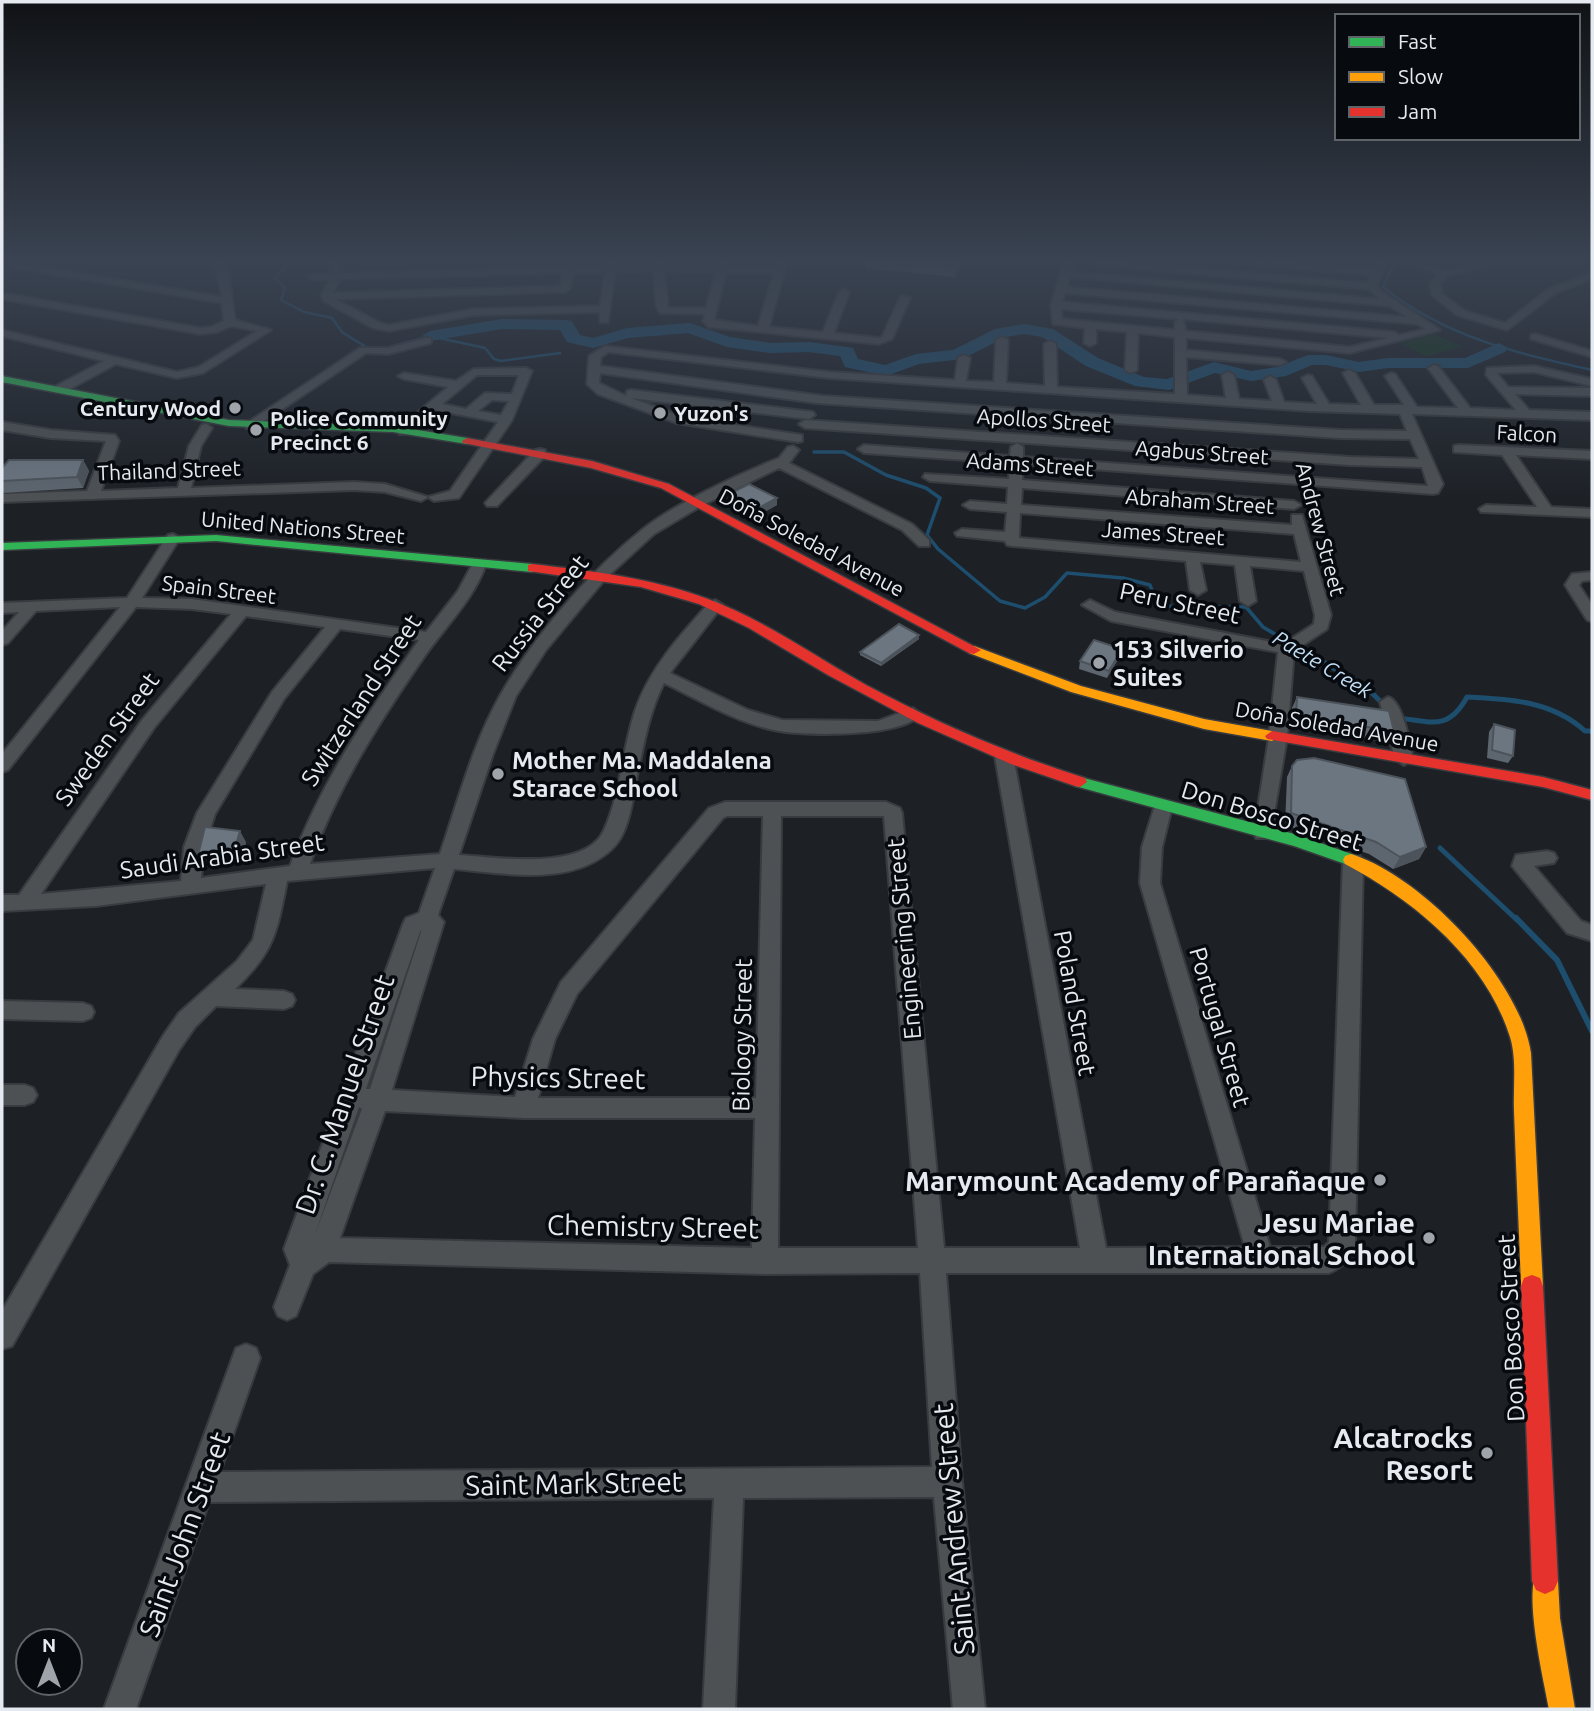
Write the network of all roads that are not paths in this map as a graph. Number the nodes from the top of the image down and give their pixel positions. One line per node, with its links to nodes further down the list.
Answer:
1 (39, 342): 14 (street)
2 (247, 342): 14 (street)
3 (424, 342): 54 (street)
4 (1002, 342): 30 (street)
5 (1132, 342): 18 (street)
6 (1180, 342): 12 (street)
7 (1269, 342): 8 (street)
8 (1388, 342)
9 (1555, 342): 11 (street)
10 (1050, 344): 33 (street)
11 (1589, 350)
12 (1180, 353): 15 (street); 37 (street)
13 (964, 358): 28 (street)
14 (115, 360): 32 (street)
15 (1280, 362)
16 (1434, 368): 47 (street)
17 (593, 369): 20 (street); 35 (street); 39 (street)
18 (1131, 370)
19 (1349, 373): 45 (street)
20 (829, 375): 28 (street); 39 (street)
21 (1228, 375): 40 (street)
22 (404, 376): 29 (street)
23 (1391, 376): 46 (street)
24 (1308, 378): 44 (street)
25 (2, 379): 32 (street, Doña Soledad Avenue)
26 (1270, 380): 42 (street)
27 (1592, 382): 34 (street)
28 (960, 383): 30 (street)
29 (457, 385): 38 (street); 43 (street)
30 (1000, 385): 31 (street)
31 (1021, 387): 33 (street); 48 (street)
32 (60, 389): 54 (street, Doña Soledad Avenue)
33 (1051, 389): 37 (street)
34 (1505, 390): 36 (street); 50 (street)
35 (602, 391): 53 (street, Apollos Street); 61 (street)
36 (1592, 392)
37 (1181, 397): 40 (street)
38 (516, 398): 49 (street); 52 (street)
39 (818, 398): 48 (street); 53 (street)
40 (1233, 401): 41 (street)
41 (1263, 403): 42 (street); 57 (street, Andrew Street)
42 (1279, 404): 44 (street)
43 (432, 406): 49 (street); 58 (street)
44 (1325, 407): 45 (street)
45 (1369, 408): 46 (street)
46 (1408, 410): 47 (street); 59 (street)
47 (1466, 411): 50 (street)
48 (1019, 412): 57 (street); 60 (street)
49 (468, 413): 52 (street)
50 (1525, 413): 51 (street)
51 (1592, 416)
52 (506, 420): 62 (street)
53 (807, 420): 60 (street, Apollos Street); 61 (street)
54 (250, 425): 58 (street, Doña Soledad Avenue)
55 (2, 426): 73 (street)
56 (206, 428): 77 (street)
57 (1272, 429): 59 (street); 67 (street, Andrew Street)
58 (403, 430): 62 (street, Doña Soledad Avenue)
59 (1415, 435): 71 (street)
60 (1017, 438): 67 (street, Apollos Street); 69 (street)
61 (795, 444): 70 (street, Russia Street)
62 (492, 445): 66 (street, Doña Soledad Avenue); 77 (street, Thailand Street)
63 (864, 449): 69 (street, Agabus Street)
64 (1459, 449): 65 (street, Falcon)
65 (1507, 452): 68 (street, Falcon); 86 (street)
66 (540, 453): 80 (street); 81 (street, Doña Soledad Avenue)
67 (1280, 455): 71 (street, Apollos Street); 75 (street, Andrew Street)
68 (1592, 455)
69 (1016, 460): 75 (street, Agabus Street); 76 (street)
70 (779, 463): 81 (street, Russia Street); 92 (street)
71 (1427, 463): 75 (street, Agabus Street)
72 (85, 464): 73 (street)
73 (104, 464): 78 (street)
74 (930, 477): 76 (street, Adams Street)
75 (1287, 479): 83 (street, Andrew Street)
76 (1014, 483): 83 (street, Adams Street); 84 (street)
77 (184, 490): 78 (street, Thailand Street)
78 (93, 493): 79 (street, Thailand Street)
79 (2, 498)
80 (492, 503)
81 (696, 503): 98 (street, Russia Street); 116 (street, Doña Soledad Avenue)
82 (970, 505): 84 (street, Abraham Street)
83 (1294, 505): 88 (street, Andrew Street)
84 (1015, 509): 88 (street, Abraham Street); 91 (street)
85 (1486, 509): 86 (street)
86 (1547, 511): 87 (street)
87 (1592, 513)
88 (1301, 530): 97 (street, Andrew Street)
89 (962, 533): 91 (street, James Street)
90 (173, 538): 93 (street, United Nations Street); 96 (street, United Nations Street); 102 (street)
91 (1012, 540): 94 (street, James Street)
92 (924, 543)
93 (2, 547)
94 (1192, 556): 95 (street, James Street); 100 (street)
95 (1242, 560): 97 (street, James Street); 101 (street)
96 (479, 564): 98 (street, United Nations Street); 110 (street, Switzerland Street)
97 (1310, 567): 112 (street, Andrew Street)
98 (601, 575): 103 (street, Don Bosco Street); 125 (street, Russia Street)
99 (1592, 576): 108 (street)
100 (1198, 590)
101 (1248, 601)
102 (132, 602): 105 (street, Spain Street); 107 (street, Spain Street); 119 (street)
103 (715, 605): 113 (street, Saudi Arabia Street); 115 (street, Don Bosco Street)
104 (1090, 605): 112 (street, Peru Street)
105 (32, 606): 106 (street, Spain Street); 111 (street)
106 (2, 608)
107 (241, 612): 109 (street, Spain Street); 130 (street, Sweden Street)
108 (1592, 617)
109 (335, 625): 110 (street, Spain Street); 128 (street)
110 (430, 637): 127 (street, Switzerland Street)
111 (2, 640)
112 (1290, 646): 116 (street)
113 (661, 675): 115 (street); 125 (street, Saudi Arabia Street)
114 (1388, 702): 118 (street)
115 (913, 714): 117 (street, Don Bosco Street)
116 (1278, 737): 118 (street, Doña Soledad Avenue); 123 (street)
117 (1004, 756): 121 (street, Don Bosco Street); 143 (street, Poland Street)
118 (1404, 759): 120 (street, Doña Soledad Avenue)
119 (2, 766)
120 (1592, 795)
121 (1163, 807): 123 (street, Don Bosco Street); 144 (street, Portugal Street)
122 (772, 810): 139 (street, Engineering Street); 140 (street, Biology Street); 142 (street, Engineering Street)
123 (1264, 833): 126 (street, Don Bosco Street)
124 (1547, 858): 132 (street)
125 (449, 861): 127 (street, Saudi Arabia Street); 131 (street, Russia Street)
126 (1353, 861): 144 (street, Chemistry Street); 156 (street, Don Bosco Street)
127 (288, 872): 128 (street, Saudi Arabia Street); 133 (street, Switzerland Street)
128 (190, 888): 130 (street, Saudi Arabia Street)
129 (2, 903): 130 (street, Saudi Arabia Street)
130 (24, 903)
131 (423, 928): 137 (street, Dr. C. Manuel Street); 138 (street, Dr. C. Manuel Street)
132 (1592, 933)
133 (213, 997): 134 (street); 147 (street, Switzerland Street)
134 (284, 1000)
135 (2, 1010): 136 (street)
136 (83, 1012)
137 (349, 1098): 138 (street, Physics Street); 141 (street, Dr. C. Manuel Street)
138 (376, 1100): 139 (street, Physics Street); 141 (street, Dr. C. Manuel Street)
139 (523, 1108): 140 (street, Physics Street)
140 (766, 1108): 145 (street, Biology Street)
141 (308, 1255): 145 (street, Chemistry Street); 146 (street, Dr. C. Manuel Street)
142 (932, 1259): 143 (street, Chemistry Street); 145 (street, Chemistry Street); 148 (street, Engineering Street)
143 (1095, 1259): 144 (street, Chemistry Street)
144 (1261, 1259)
145 (765, 1261)
146 (287, 1307)
147 (2, 1336)
148 (938, 1348): 151 (street, Saint Andrew Street)
149 (246, 1357): 152 (street, Saint John Street)
150 (729, 1482): 151 (street, Saint Mark Street); 152 (street, Saint Mark Street); 154 (street)
151 (947, 1482): 155 (street, Saint Andrew Street)
152 (201, 1487): 153 (street, Saint John Street)
153 (120, 1709)
154 (719, 1709)
155 (969, 1709)
156 (1562, 1709)

